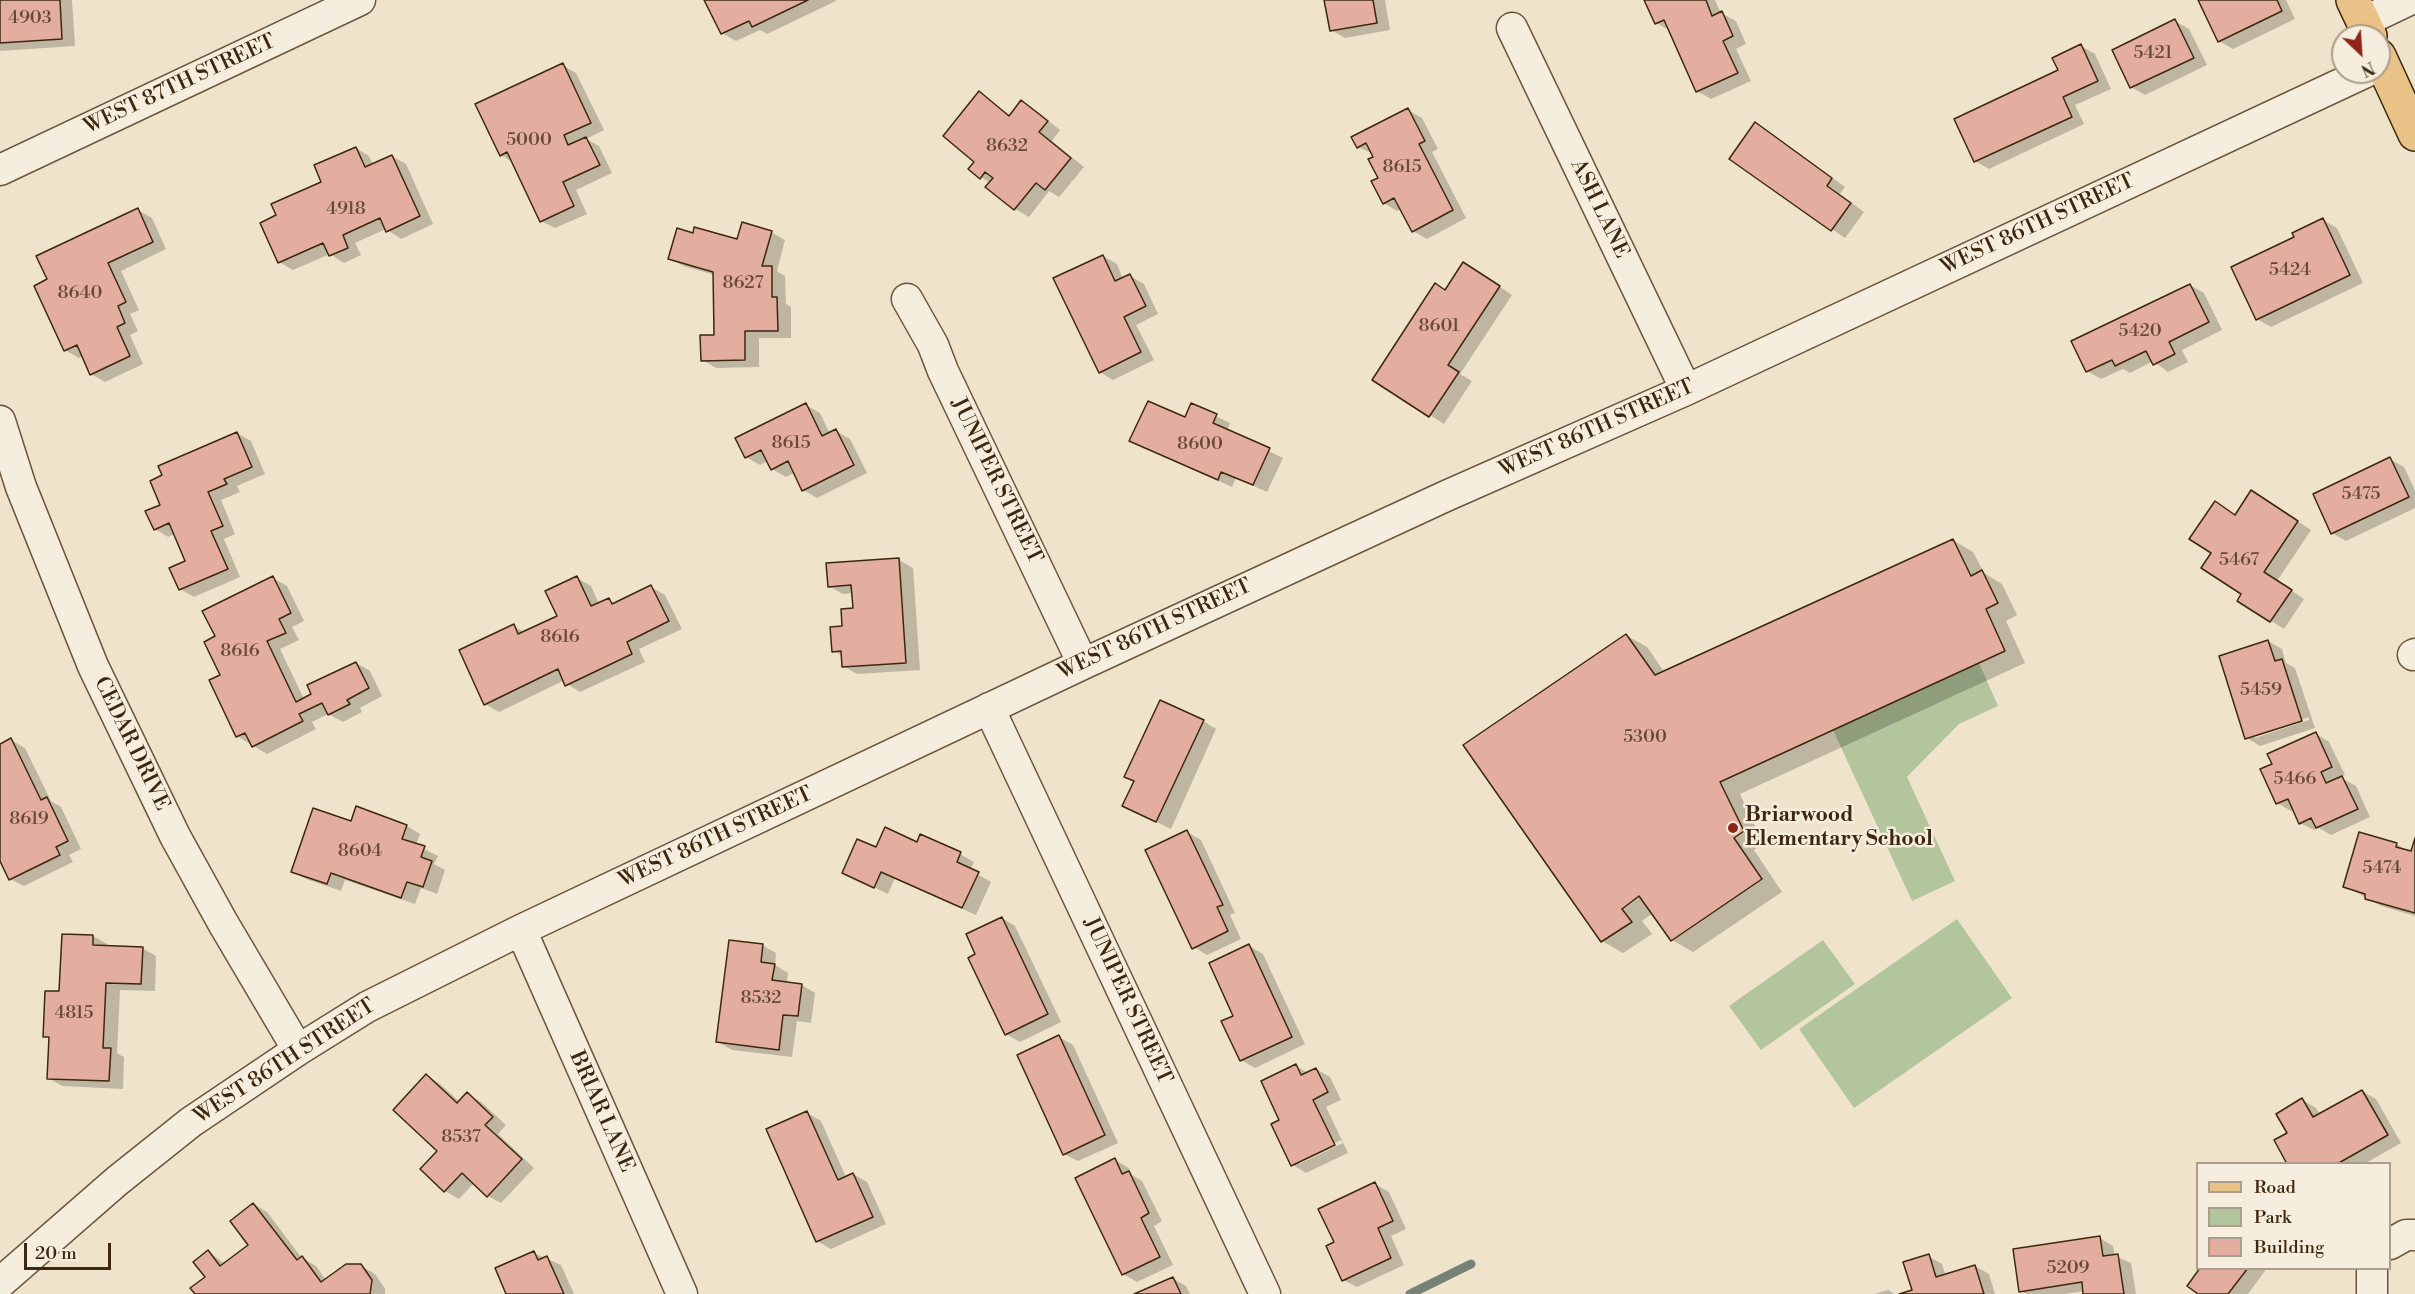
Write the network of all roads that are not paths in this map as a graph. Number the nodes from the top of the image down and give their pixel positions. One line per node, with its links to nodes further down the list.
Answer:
1 (360, 0): 8 (street, WEST 87TH STREET)
2 (2409, 0): 3 (street, WEST 86TH STREET)
3 (2388, 24)
4 (1512, 28): 10 (street, ASH LANE)
5 (2331, 65): 10 (street, WEST 86TH STREET)
6 (2390, 84): 7 (main road)
7 (2415, 134)
8 (0, 170)
9 (907, 299): 12 (street, JUNIPER STREET)
10 (1686, 390): 12 (street, WEST 86TH STREET)
11 (0, 421): 15 (street, CEDAR DRIVE)
12 (1083, 664): 13 (street, WEST 86TH STREET)
13 (989, 708): 14 (street, WEST 86TH STREET); 21 (street, JUNIPER STREET)
14 (521, 930): 15 (street, WEST 86TH STREET); 20 (street, BRIAR LANE)
15 (298, 1050): 19 (street, WEST 86TH STREET)
16 (2415, 1235): 17 (street)
17 (2391, 1243)
18 (2372, 1270): 22 (street)
19 (0, 1283)
20 (681, 1294)
21 (1265, 1294)
22 (2372, 1294)

